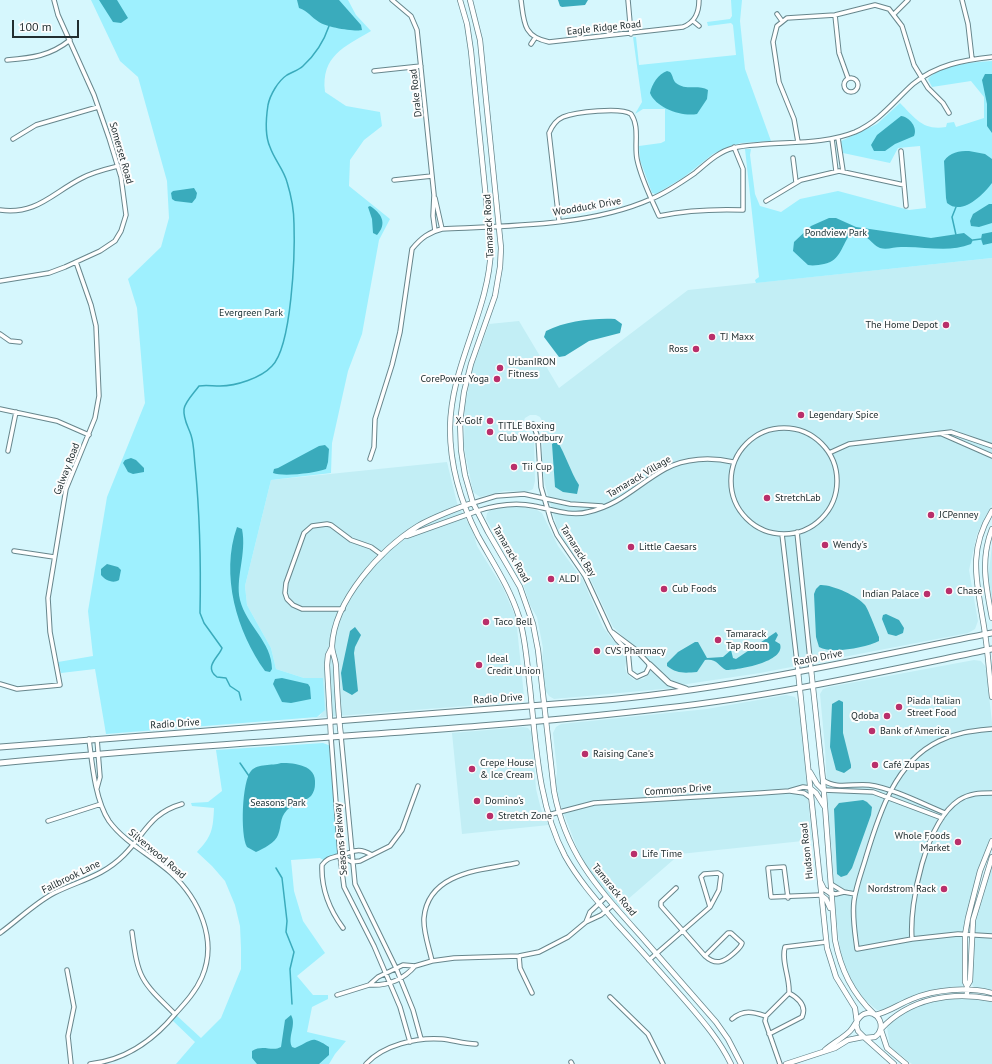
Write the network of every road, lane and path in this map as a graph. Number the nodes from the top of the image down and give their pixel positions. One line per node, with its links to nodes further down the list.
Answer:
1 (54, 0): 18 (street, Somerset Road)
2 (392, 0): 23 (street, Drake Road)
3 (460, 0): 49 (street, Tamarack Road)
4 (470, 0): 50 (street, Tamarack Road)
5 (521, 0): 17 (street)
6 (628, 0): 16 (street)
7 (699, 0): 13 (street)
8 (908, 0): 11 (street)
9 (962, 0): 21 (street)
10 (777, 14): 14 (street)
11 (894, 14): 12 (street); 26 (street)
12 (835, 15): 14 (street); 25 (street)
13 (693, 20): 15 (street); 16 (street, Eagle Ridge Road)
14 (782, 21): 32 (street)
15 (699, 26)
16 (631, 34): 17 (street, Eagle Ridge Road)
17 (535, 38): 19 (street)
18 (70, 40): 22 (street); 27 (street, Somerset Road)
19 (530, 44)
20 (992, 57): 21 (street, Woodduck Drive)
21 (972, 59): 26 (street, Woodduck Drive)
22 (7, 60)
23 (421, 66): 24 (street); 39 (street, Drake Road)
24 (374, 71)
25 (848, 78)
26 (922, 78): 28 (street); 29 (street, Woodduck Drive)
27 (98, 107): 31 (street); 36 (street, Somerset Road)
28 (949, 113)
29 (838, 138): 30 (street, Woodduck Drive); 38 (street)
30 (832, 139): 32 (street, Woodduck Drive); 37 (street)
31 (13, 140)
32 (798, 142): 33 (street, Woodduck Drive)
33 (734, 147): 44 (street, Woodduck Drive); 44 (street)
34 (901, 151): 42 (street)
35 (793, 158): 41 (street)
36 (118, 166): 47 (street); 53 (street, Somerset Road)
37 (836, 171): 38 (street); 41 (street)
38 (843, 171): 42 (street)
39 (432, 176): 40 (street); 43 (street, Drake Road)
40 (394, 180)
41 (796, 182): 45 (street)
42 (904, 185): 46 (street)
43 (434, 195): 51 (street, Drake Road); 52 (street, Drake Road)
44 (652, 199): 48 (street, Woodduck Drive); 48 (street)
45 (766, 201)
46 (906, 206)
47 (0, 210)
48 (559, 221): 50 (street, Woodduck Drive)
49 (490, 226): 50 (street, Woodduck Drive); 51 (street, Woodduck Drive); 70 (street, Tamarack Road)
50 (499, 226): 69 (street, Tamarack Road)
51 (442, 229): 52 (street, Woodduck Drive)
52 (435, 231): 66 (street, Woodduck Drive)
53 (76, 262): 54 (street, Somerset Road); 61 (street, Galway Road)
54 (0, 281)
55 (0, 334): 56 (street)
56 (20, 342)
57 (0, 409): 58 (street)
58 (16, 412): 61 (street); 63 (street)
59 (533, 424): 68 (street, Tamarack Bay)
60 (941, 434): 62 (street); 64 (street); 65 (street)
61 (88, 435): 82 (street, Galway Road)
62 (992, 446)
63 (8, 451)
64 (829, 453): 67 (street); 77 (street)
65 (992, 456)
66 (370, 458)
67 (733, 462): 71 (street, Tamarack Village); 78 (street)
68 (543, 499): 69 (street, Tamarack Village); 71 (street, Tamarack Village); 72 (street, Tamarack Bay)
69 (473, 503): 70 (street, Seasons Parkway); 74 (street, Tamarack Road)
70 (464, 506): 75 (street, Tamarack Road); 79 (street, Seasons Parkway)
71 (605, 506): 72 (street, Tamarack Village)
72 (547, 509): 74 (street, Tamarack Village); 85 (street, Tamarack Bay)
73 (992, 510): 87 (street)
74 (477, 511): 75 (street, Seasons Parkway); 98 (street, Tamarack Road)
75 (467, 514): 79 (street, Seasons Parkway); 99 (street, Tamarack Road)
76 (992, 529): 84 (street)
77 (797, 532): 78 (street); 91 (street)
78 (782, 534): 92 (street)
79 (406, 536): 81 (street, Seasons Parkway)
80 (14, 551): 82 (street)
81 (382, 555): 83 (street, Seasons Parkway); 83 (street)
82 (54, 557): 93 (street, Galway Road)
83 (343, 608): 88 (street, Seasons Parkway)
84 (992, 618)
85 (612, 632): 90 (street, Tamarack Bay); 90 (street, Tamarack Bay)
86 (992, 633): 87 (main road, Radio Drive)
87 (985, 635): 89 (street); 91 (main road, Radio Drive)
88 (332, 647): 100 (street, Seasons Parkway); 102 (street, Seasons Parkway)
89 (989, 650): 94 (main road); 97 (street)
90 (650, 664): 96 (main road)
91 (810, 669): 92 (main road, Radio Drive); 94 (street, Hudson Road)
92 (798, 672): 95 (street, Hudson Road); 96 (main road, Radio Drive)
93 (0, 684)
94 (812, 684): 95 (main road); 114 (street, Hudson Road)
95 (800, 686): 101 (main road); 113 (street, Hudson Road)
96 (689, 690): 98 (main road, Radio Drive)
97 (992, 697)
98 (544, 705): 99 (main road, Radio Drive); 101 (street, Tamarack Road)
99 (532, 706): 100 (main road, Radio Drive); 103 (street, Tamarack Road)
100 (339, 720): 102 (main road, Radio Drive); 105 (street, Seasons Parkway)
101 (546, 720): 103 (main road); 127 (street, Tamarack Road)
102 (330, 721): 106 (street, Seasons Parkway); 108 (main road, Radio Drive)
103 (534, 721): 105 (main road); 129 (street, Tamarack Road)
104 (992, 729): 120 (street)
105 (341, 736): 106 (main road); 134 (street, Seasons Parkway)
106 (331, 737): 111 (main road); 136 (street, Seasons Parkway)
107 (90, 739): 108 (main road, Radio Drive); 109 (main road, Radio Drive); 110 (street, Silverwood Road)
108 (97, 739): 111 (street, Silverwood Road)
109 (0, 747)
110 (91, 755): 111 (main road); 112 (main road); 116 (street, Silverwood Road)
111 (99, 755): 116 (street, Silverwood Road)
112 (0, 763)
113 (808, 769): 117 (street, Hudson Road); 118 (street)
114 (823, 780): 118 (street, Hudson Road); 120 (street)
115 (418, 786): 135 (street)
116 (97, 788): 124 (street, Silverwood Road)
117 (810, 788): 119 (street, Commons Drive); 123 (street, Hudson Road); 126 (street)
118 (823, 790): 122 (street); 126 (street, Hudson Road)
119 (789, 791): 123 (street); 127 (street, Commons Drive)
120 (891, 792): 122 (street); 128 (street)
121 (992, 793): 128 (street)
122 (888, 796): 130 (street); 145 (street)
123 (811, 798): 140 (street, Hudson Road)
124 (101, 804): 131 (street); 133 (street, Silverwood Road)
125 (182, 804): 133 (street, Fallbrook Lane)
126 (825, 807): 141 (street, Hudson Road)
127 (559, 811): 129 (street, Commons Drive); 147 (street, Tamarack Road)
128 (946, 813): 130 (street)
129 (548, 815): 149 (street, Tamarack Road)
130 (942, 818): 162 (street)
131 (48, 821)
132 (992, 841): 159 (street)
133 (133, 844): 158 (street, Fallbrook Lane); 183 (street, Silverwood Road)
134 (351, 851): 135 (street); 136 (street); 138 (street, Seasons Parkway)
135 (372, 855): 138 (street)
136 (340, 856): 138 (street); 155 (street, Seasons Parkway); 172 (street, Seasons Parkway)
137 (992, 857): 160 (street)
138 (352, 862): 170 (street, Seasons Parkway)
139 (517, 863): 168 (street)
140 (819, 878): 144 (street); 146 (street, Hudson Road)
141 (830, 882): 143 (street); 144 (street, Hudson Road)
142 (676, 888): 156 (street)
143 (844, 892): 144 (street); 145 (street)
144 (830, 893): 153 (street, Hudson Road)
145 (855, 894): 162 (street)
146 (821, 895): 148 (street); 153 (street); 163 (street, Hudson Road)
147 (606, 897): 149 (street); 150 (street, Tamarack Road)
148 (788, 898): 148 (street)
149 (599, 903): 152 (street, Tamarack Road); 154 (street)
150 (613, 905): 152 (street); 164 (street, Tamarack Road)
151 (710, 908): 151 (street); 156 (street)
152 (606, 911): 154 (street); 167 (street, Tamarack Road)
153 (832, 911): 184 (street, Hudson Road)
154 (586, 922): 165 (street)
155 (343, 928)
156 (683, 931): 164 (street); 166 (street)
157 (132, 932): 183 (street)
158 (0, 933)
159 (965, 935): 160 (street); 162 (street); 176 (street)
160 (971, 935): 161 (street); 176 (street)
161 (992, 936)
162 (912, 939)
163 (826, 942): 178 (street); 187 (street, Hudson Road)
164 (656, 954): 167 (street); 200 (street, Tamarack Road)
165 (519, 956): 168 (street); 177 (street)
166 (705, 956): 166 (street)
167 (649, 960): 199 (street, Tamarack Road)
168 (432, 961): 169 (street)
169 (415, 966): 170 (street); 173 (street)
170 (396, 968): 172 (street); 173 (street, Seasons Parkway)
171 (67, 970): 195 (street)
172 (385, 973): 174 (street, Seasons Parkway); 175 (street)
173 (400, 979): 174 (street); 191 (street, Seasons Parkway)
174 (390, 984): 175 (street); 192 (street, Seasons Parkway)
175 (369, 985): 180 (street)
176 (967, 990): 179 (street); 182 (street); 184 (street); 188 (street)
177 (532, 993)
178 (789, 993): 185 (street); 189 (street)
179 (992, 993)
180 (337, 995)
181 (610, 998): 198 (street)
182 (992, 999)
183 (175, 1014): 196 (street, Silverwood Road)
184 (875, 1014): 187 (street); 188 (street)
185 (766, 1016): 186 (street); 189 (street)
186 (732, 1019)
187 (857, 1023): 190 (street); 194 (street)
188 (881, 1029): 190 (street); 204 (street)
189 (769, 1034): 201 (street)
190 (864, 1037): 194 (street); 203 (street)
191 (421, 1039): 192 (street); 193 (street)
192 (410, 1042): 197 (street)
193 (476, 1044)
194 (825, 1050): 202 (street)
195 (71, 1064)
196 (90, 1064)
197 (366, 1064)
198 (663, 1064)
199 (731, 1064)
200 (741, 1064)
201 (780, 1064)
202 (786, 1064)
203 (894, 1064)
204 (906, 1064)

